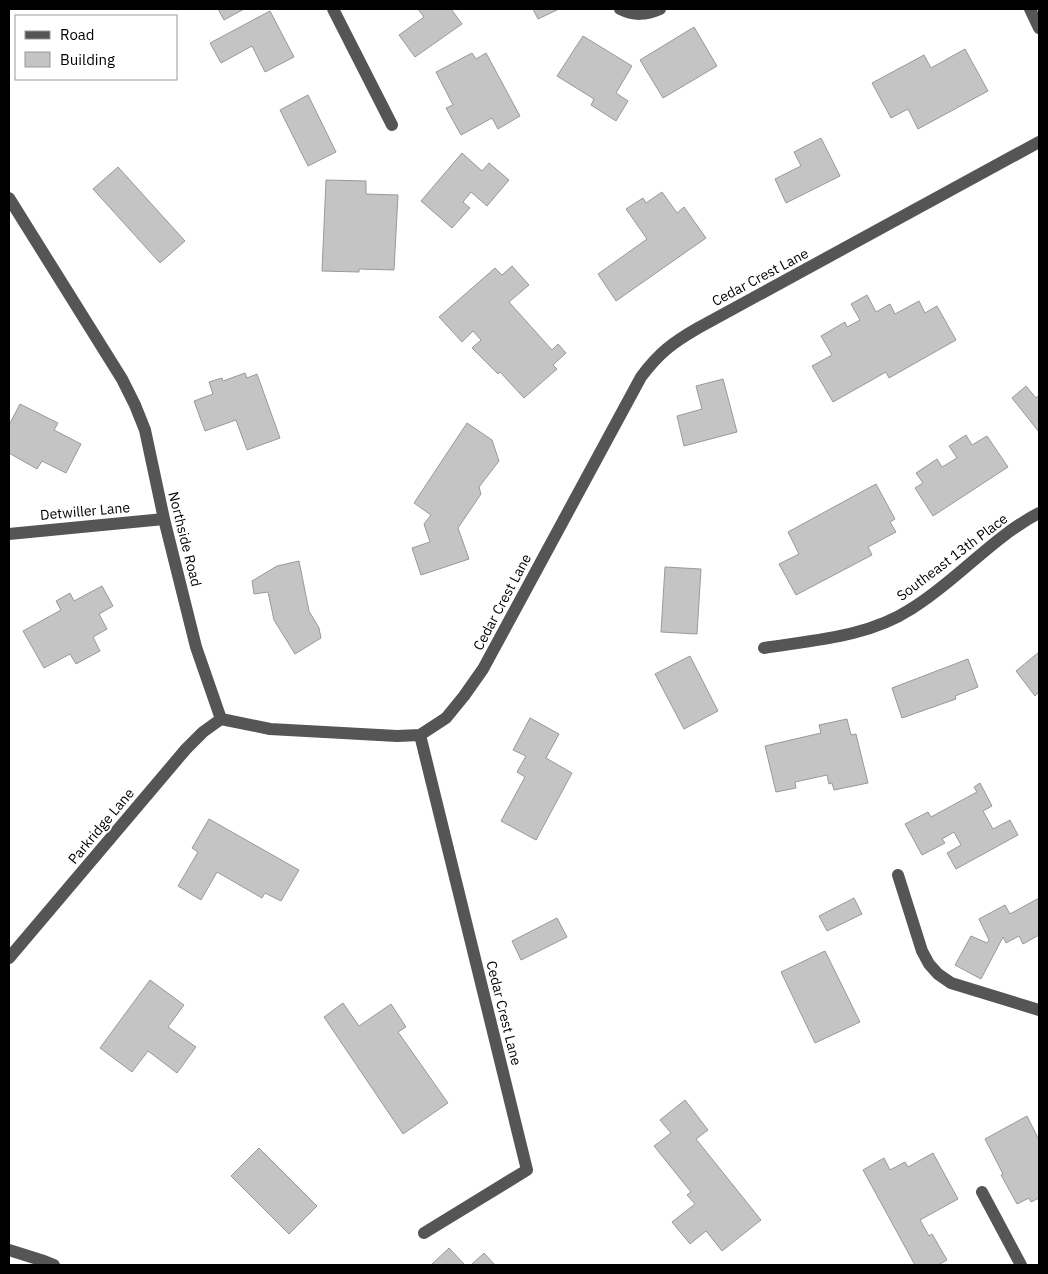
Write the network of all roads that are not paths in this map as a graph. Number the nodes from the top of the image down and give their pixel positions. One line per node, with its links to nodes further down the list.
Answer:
1 (333, 9): 6 (street)
2 (620, 9): 3 (street)
3 (660, 9)
4 (1030, 9): 5 (street)
5 (1039, 28)
6 (392, 126)
7 (1039, 142): 14 (street, Cedar Crest Lane)
8 (9, 198): 10 (street, Northside Road)
9 (1039, 513): 12 (street, Southeast 13th Place)
10 (164, 519): 11 (street, Detwiller Lane); 13 (street, Northside Road)
11 (9, 534)
12 (764, 648)
13 (220, 720): 14 (street); 16 (street, Parkridge Lane)
14 (420, 735): 19 (street, Cedar Crest Lane)
15 (898, 875): 17 (street)
16 (9, 958)
17 (1039, 1010)
18 (982, 1192): 22 (street)
19 (424, 1233)
20 (9, 1250): 21 (street)
21 (54, 1265)
22 (1020, 1265)

